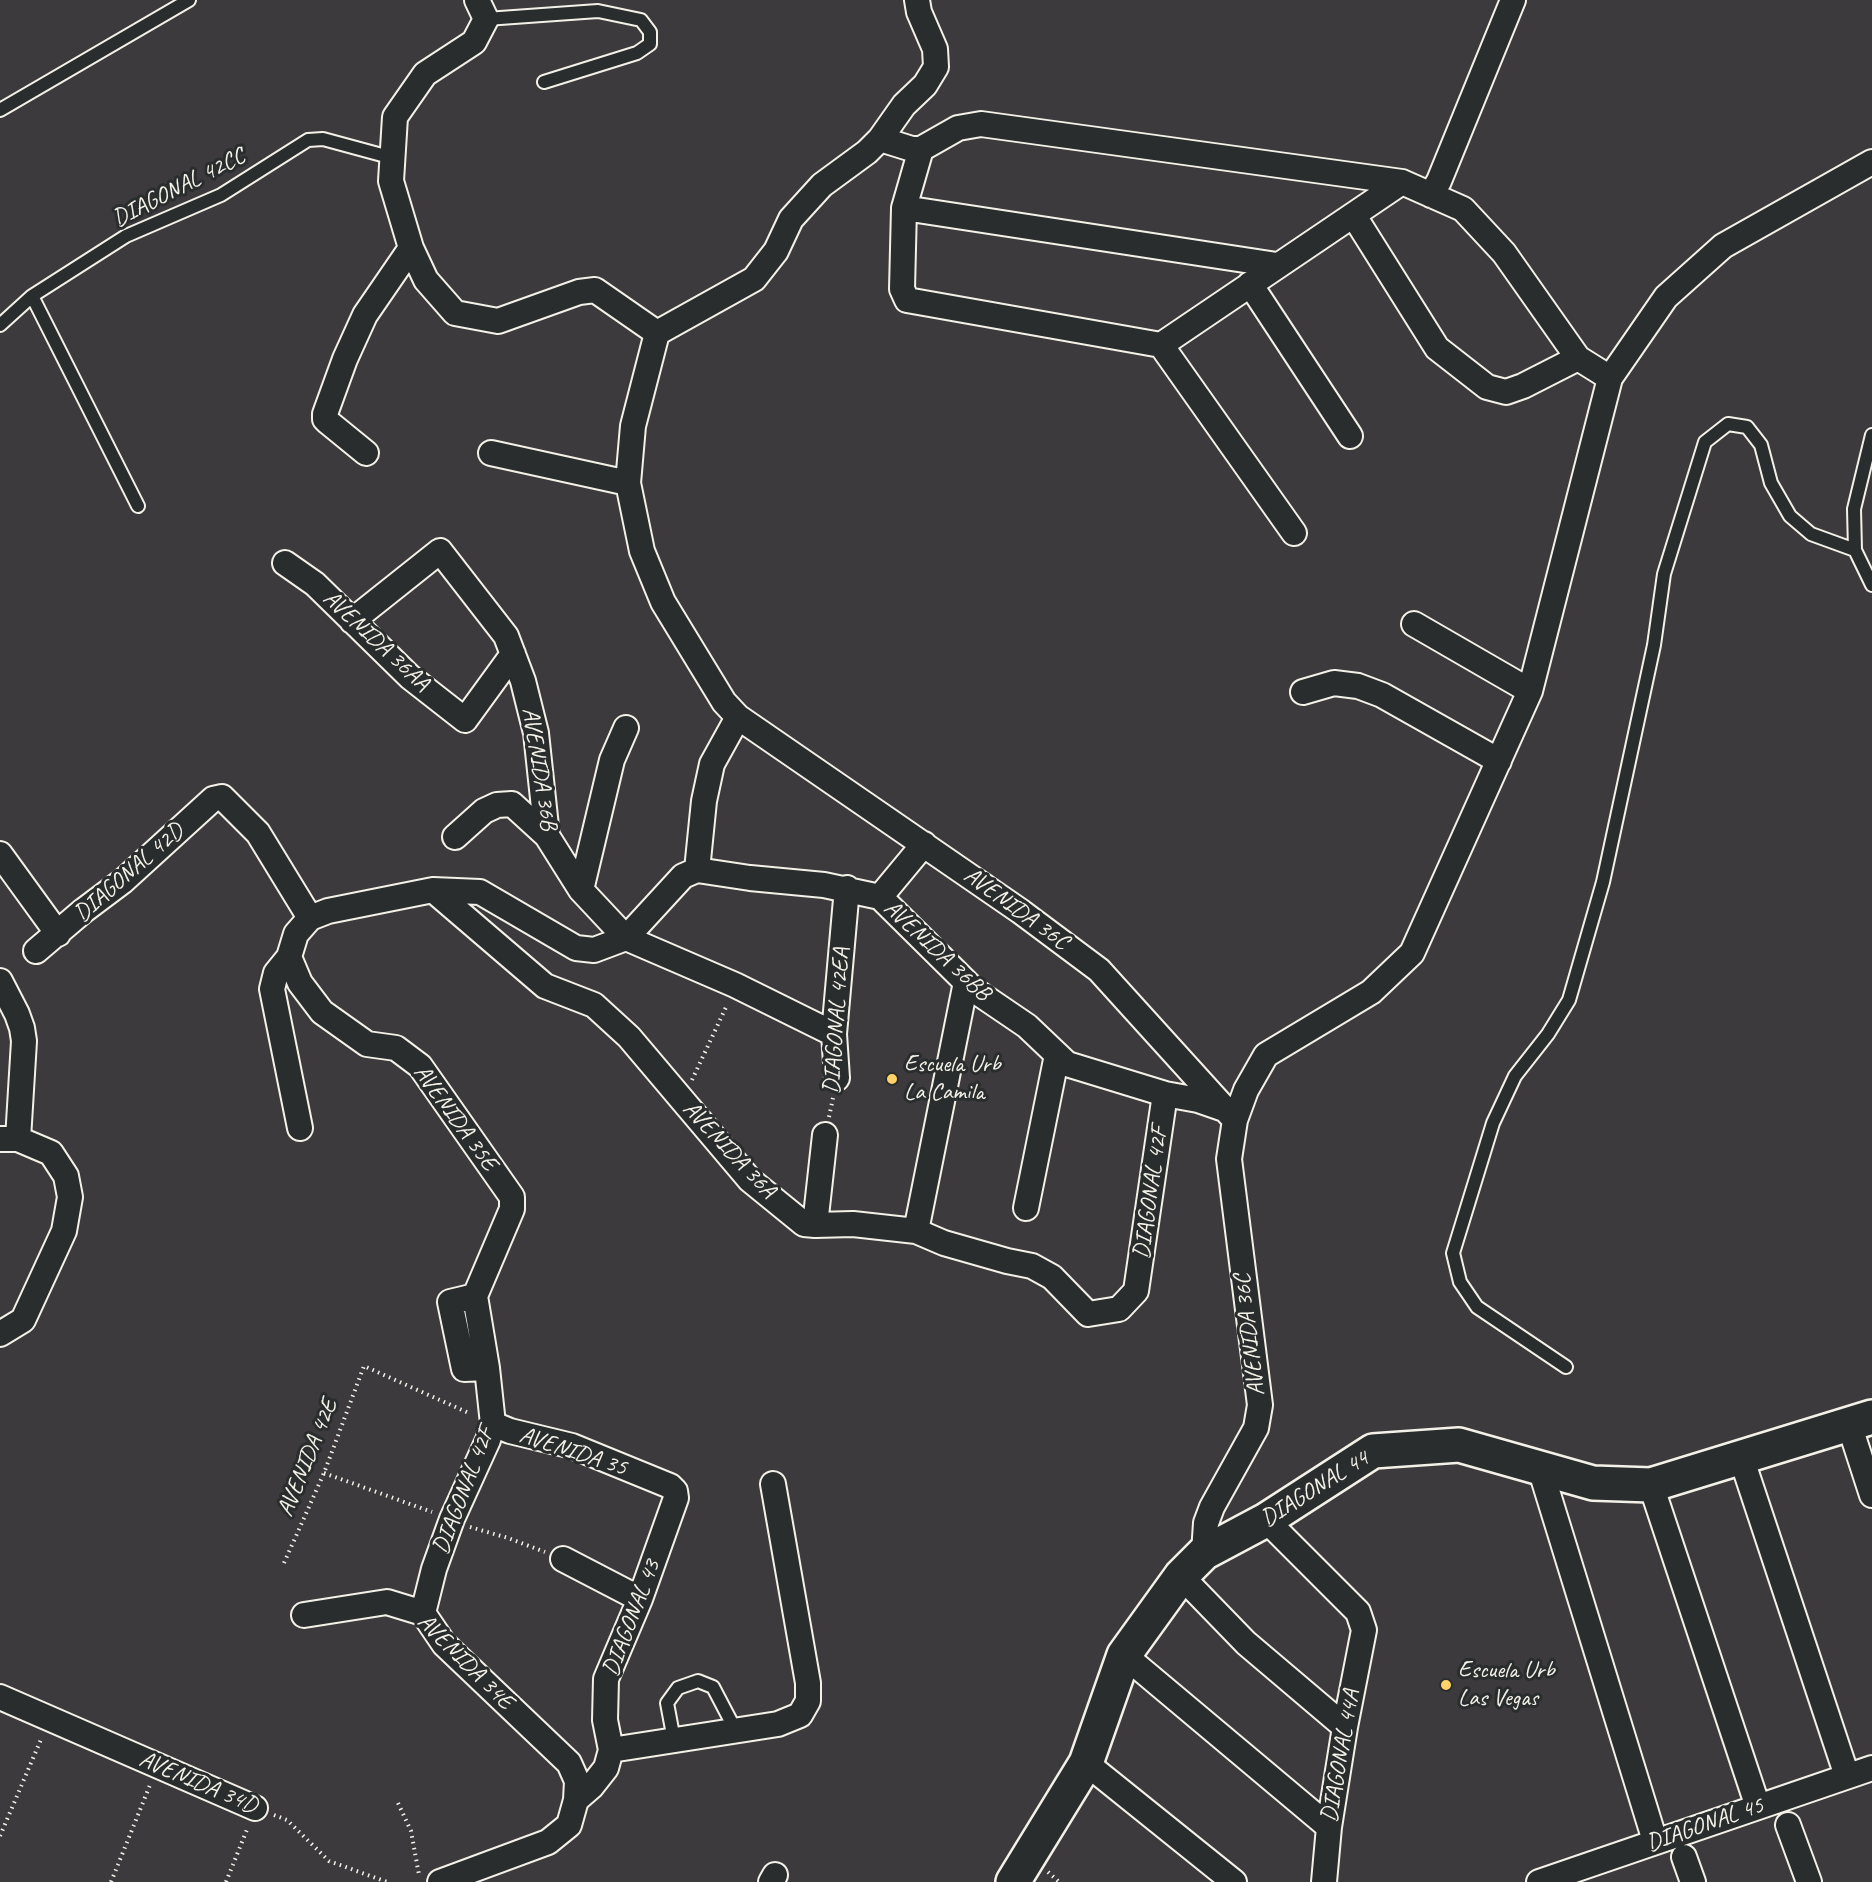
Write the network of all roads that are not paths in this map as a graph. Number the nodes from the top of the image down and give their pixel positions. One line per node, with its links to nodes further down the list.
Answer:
1 (189, 0): 6 (lane)
2 (917, 0): 7 (street)
3 (1513, 0): 12 (street)
4 (481, 9): 5 (lane); 9 (street)
5 (544, 82)
6 (0, 110)
7 (880, 139): 8 (street); 20 (street)
8 (921, 149): 11 (street); 13 (street)
9 (393, 158): 15 (street); 18 (lane, DIAGONAL 42CC)
10 (1872, 162): 23 (street)
11 (1402, 182): 12 (street); 14 (street)
12 (1431, 195): 22 (street)
13 (904, 208): 16 (street); 21 (street)
14 (1354, 216): 16 (street); 22 (street)
15 (411, 248): 20 (street); 26 (street)
16 (1277, 265): 17 (street)
17 (1250, 284): 21 (street); 25 (street)
18 (32, 296): 19 (lane, DIAGONAL 42CC); 29 (lane)
19 (0, 325)
20 (657, 333): 28 (street, AVENIDA 36C)
21 (1161, 345): 30 (street)
22 (1578, 358): 23 (street)
23 (1610, 378): 37 (street)
24 (1872, 435): 31 (lane)
25 (1350, 436)
26 (366, 453)
27 (491, 453): 28 (street)
28 (628, 483): 39 (street, AVENIDA 36C)
29 (138, 506)
30 (1294, 533)
31 (1855, 550): 33 (lane); 72 (lane)
32 (285, 563): 34 (street, AVENIDA 36AA)
33 (1872, 585)
34 (352, 621): 36 (street, AVENIDA 36AA); 36 (street, AVENIDA 36B)
35 (1414, 624): 37 (street)
36 (513, 654): 42 (street, AVENIDA 36B)
37 (1530, 690): 41 (street)
38 (1302, 692): 41 (street)
39 (738, 717): 44 (street, AVENIDA 36C); 46 (street)
40 (626, 728): 49 (street)
41 (1499, 761): 62 (street)
42 (547, 836): 43 (street); 49 (street, AVENIDA 36B)
43 (455, 837)
44 (924, 844): 50 (street); 62 (street, AVENIDA 36C)
45 (0, 854): 52 (street)
46 (697, 870): 47 (street, AVENIDA 36BB); 53 (street)
47 (847, 888): 50 (street, AVENIDA 36BB); 58 (street, DIAGONAL 42EA)
48 (433, 890): 51 (street); 53 (street); 68 (street, AVENIDA 36A)
49 (581, 890): 53 (street, AVENIDA 36B)
50 (880, 897): 57 (street, AVENIDA 36BB)
51 (310, 918): 52 (street, DIAGONAL 42D); 55 (street)
52 (58, 934): 54 (street, DIAGONAL 42D)
53 (626, 938): 58 (street, AVENIDA 36B)
54 (36, 951)
55 (289, 957): 63 (street); 66 (street, AVENIDA 35E)
56 (0, 981): 65 (street)
57 (966, 982): 59 (street, AVENIDA 36BB); 69 (street)
58 (834, 1034): 60 (street, DIAGONAL 42EA)
59 (1058, 1055): 61 (street, AVENIDA 36BB); 67 (street)
60 (837, 1078)
61 (1165, 1094): 62 (street, AVENIDA 36BB); 70 (street, DIAGONAL 42F)
62 (1229, 1114): 82 (street, AVENIDA 36C)
63 (300, 1128)
64 (825, 1135): 68 (street)
65 (9, 1139): 71 (street)
66 (512, 1197): 74 (street, DIAGONAL 42F)
67 (1026, 1208)
68 (815, 1225): 69 (street, AVENIDA 36A)
69 (916, 1231): 70 (street, AVENIDA 36A)
70 (1136, 1291)
71 (0, 1334)
72 (1566, 1367)
73 (1860, 1420): 75 (main road, DIAGONAL 44); 79 (street)
74 (493, 1424): 80 (street, AVENIDA 35); 86 (street, DIAGONAL 42F)
75 (1741, 1457): 78 (main road, DIAGONAL 44); 96 (street)
76 (1540, 1468): 78 (main road, DIAGONAL 44); 81 (main road, DIAGONAL 44); 102 (street)
77 (773, 1485): 91 (street)
78 (1652, 1485): 98 (street)
79 (1872, 1495)
80 (676, 1498): 85 (street, DIAGONAL 43)
81 (1266, 1520): 82 (main road, DIAGONAL 44); 90 (street, DIAGONAL 44A)
82 (1204, 1553): 84 (main road, DIAGONAL 44)
83 (563, 1559): 85 (street)
84 (1181, 1576): 88 (main road, DIAGONAL 44); 90 (street)
85 (639, 1599): 93 (street, DIAGONAL 43)
86 (423, 1613): 87 (street, AVENIDA 34E); 97 (street, AVENIDA 34E)
87 (304, 1615)
88 (1124, 1655): 94 (main road, DIAGONAL 44); 101 (street)
89 (0, 1698): 99 (street, AVENIDA 34D)
90 (1345, 1727): 101 (street, DIAGONAL 44A)
91 (736, 1731): 92 (street); 92 (lane)
92 (674, 1740): 93 (street)
93 (611, 1750): 97 (street)
94 (1086, 1763): 106 (main road, DIAGONAL 44); 107 (street)
95 (1872, 1768): 96 (street, DIAGONAL 45)
96 (1847, 1776): 98 (street, DIAGONAL 45)
97 (576, 1800): 105 (street)
98 (1758, 1807): 102 (street, DIAGONAL 45)
99 (255, 1808)
100 (1788, 1826): 111 (street)
101 (1329, 1827): 108 (street, DIAGONAL 44A)
102 (1655, 1841): 104 (street, DIAGONAL 45)
103 (1684, 1857): 110 (street)
104 (1581, 1876): 109 (street, DIAGONAL 45)
105 (440, 1882)
106 (1013, 1882)
107 (1234, 1882)
108 (1324, 1882)
109 (1539, 1882)
110 (1693, 1882)
111 (1809, 1882)

